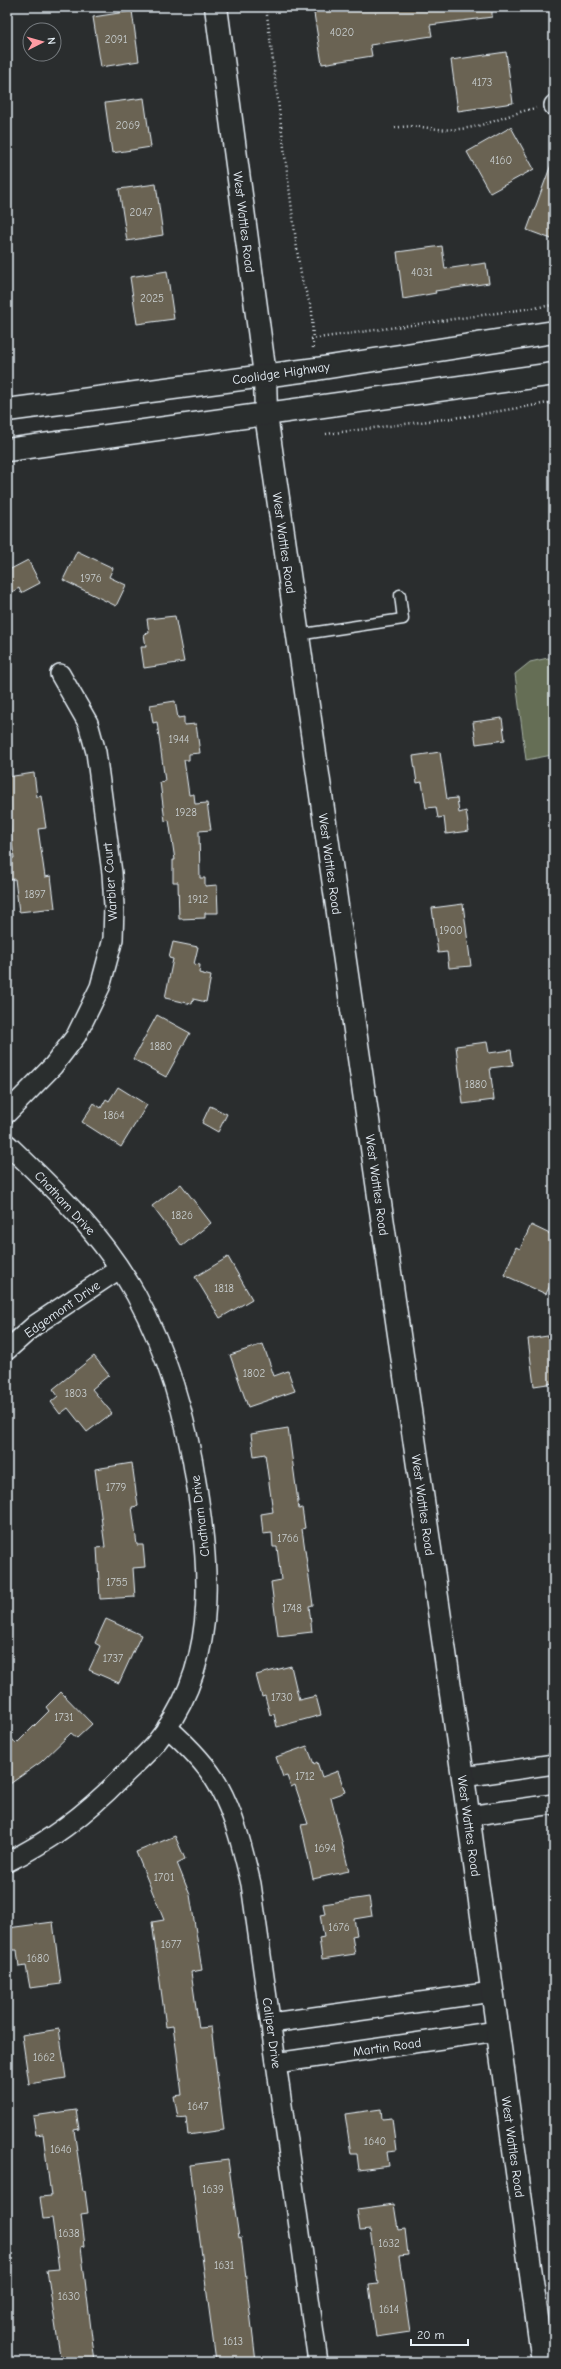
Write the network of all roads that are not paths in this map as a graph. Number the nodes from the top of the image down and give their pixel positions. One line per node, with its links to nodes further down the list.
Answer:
1 (216, 7): 4 (street, West Wattles Road)
2 (554, 332): 4 (street, Coolidge Highway)
3 (554, 374): 6 (street)
4 (264, 375): 5 (street, Coolidge Highway); 6 (street, West Wattles Road)
5 (7, 410)
6 (266, 415): 7 (street); 9 (street, West Wattles Road)
7 (7, 450)
8 (400, 595): 9 (lane)
9 (297, 635): 17 (street, West Wattles Road)
10 (60, 674): 11 (street, Warbler Court)
11 (7, 1113)
12 (7, 1144): 13 (street, Chatham Drive)
13 (119, 1269): 14 (street, Edgemont Drive); 15 (street, Chatham Drive)
14 (7, 1350)
15 (167, 1727): 20 (street, Chatham Drive); 22 (street, Caliper Drive)
16 (554, 1764): 17 (street)
17 (462, 1777): 19 (street, West Wattles Road)
18 (554, 1804): 19 (street)
19 (468, 1816): 21 (street, West Wattles Road)
20 (7, 1862)
21 (492, 1992): 22 (street); 23 (street, West Wattles Road)
22 (271, 2024): 24 (street, Caliper Drive)
23 (497, 2032): 24 (street, Martin Road); 26 (street, West Wattles Road)
24 (276, 2063): 25 (street, Caliper Drive)
25 (318, 2362)
26 (543, 2362)

